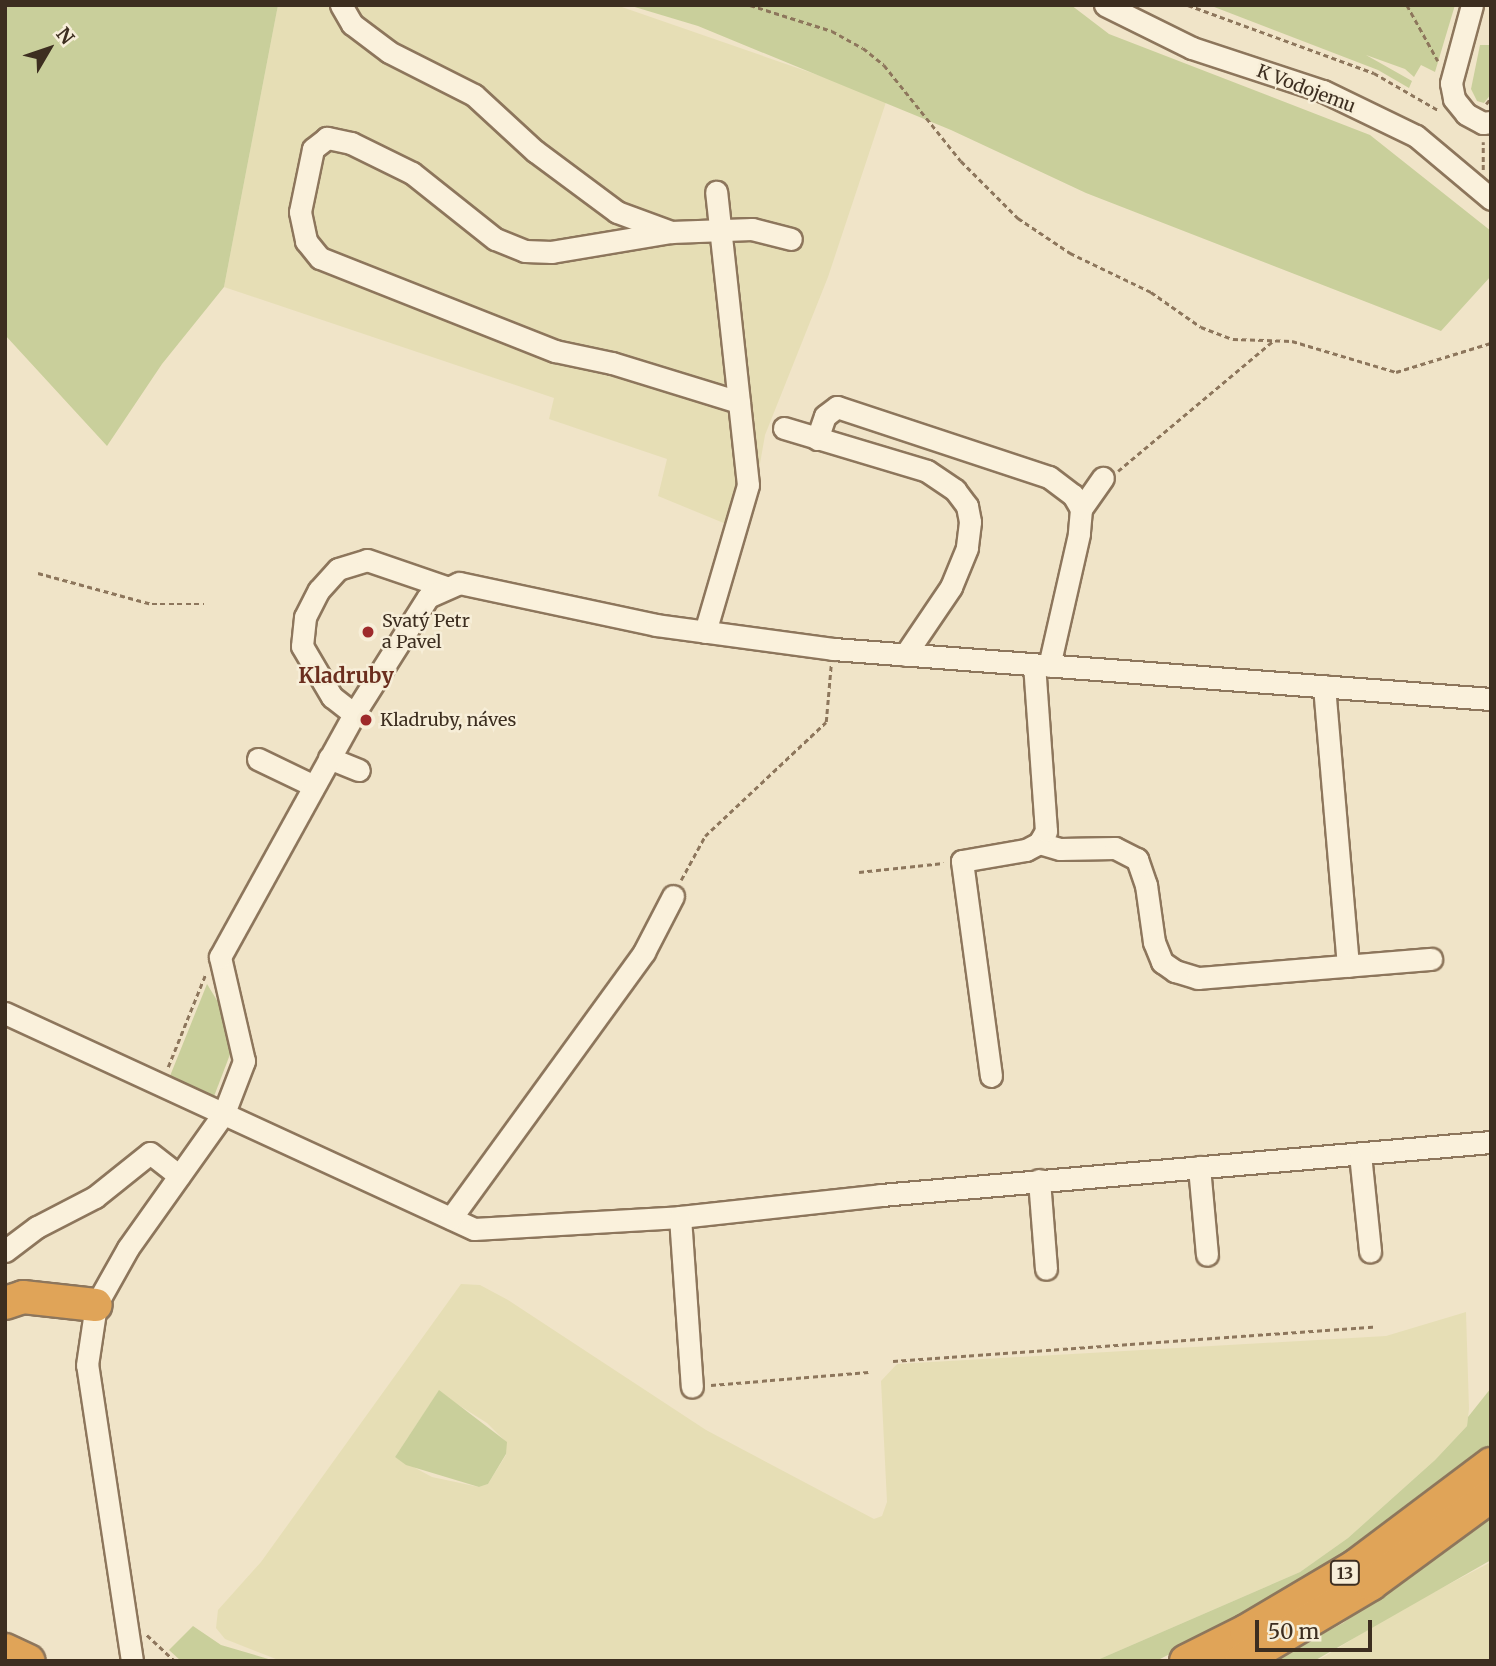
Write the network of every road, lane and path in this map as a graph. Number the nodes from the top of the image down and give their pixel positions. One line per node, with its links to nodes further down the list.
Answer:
1 (341, 5): 13 (street)
2 (750, 5): 15 (path)
3 (1105, 5): 11 (street, K Vodojemu)
4 (1188, 5): 9 (path)
5 (1408, 5): 7 (path)
6 (1472, 5): 7 (street)
7 (1459, 59): 9 (street)
8 (1491, 99): 9 (path)
9 (1480, 114): 11 (path)
10 (716, 192): 12 (street)
11 (1487, 192)
12 (720, 231): 13 (street); 14 (street); 17 (street)
13 (671, 232): 17 (street)
14 (791, 239)
15 (1273, 341): 16 (path); 20 (path)
16 (1491, 343)
17 (739, 402): 25 (street)
18 (784, 428): 19 (street)
19 (817, 439): 21 (street); 27 (street)
20 (1103, 478): 21 (street)
21 (1081, 509): 28 (street)
22 (38, 573): 24 (path)
23 (446, 587): 25 (street); 31 (street); 31 (street)
24 (204, 604)
25 (705, 632): 26 (street)
26 (833, 649): 27 (street); 39 (path)
27 (905, 655): 28 (street)
28 (1041, 666): 29 (street); 36 (street)
29 (1325, 686): 30 (street); 42 (street)
30 (1491, 699)
31 (354, 714): 32 (street)
32 (329, 758): 34 (street); 35 (street)
33 (257, 760): 35 (street)
34 (359, 770)
35 (314, 786): 40 (street)
36 (1039, 843): 37 (street); 42 (street)
37 (962, 861): 38 (path); 44 (street)
38 (859, 872)
39 (673, 896): 53 (street)
40 (220, 957): 45 (path); 46 (street)
41 (1431, 960): 42 (street)
42 (1348, 966)
43 (5, 1013): 45 (street)
44 (991, 1076)
45 (161, 1084): 46 (street)
46 (224, 1113): 50 (street); 53 (street)
47 (1491, 1142): 48 (street)
48 (1360, 1154): 49 (street); 55 (street)
49 (1199, 1167): 51 (street); 56 (street)
50 (179, 1176): 54 (street); 59 (street)
51 (1039, 1181): 52 (street); 57 (street)
52 (680, 1217): 53 (street); 63 (street)
53 (451, 1219)
54 (5, 1251)
55 (1370, 1251)
56 (1207, 1255)
57 (1046, 1269)
58 (5, 1303): 59 (highway)
59 (96, 1305): 66 (street)
60 (1376, 1326): 61 (path)
61 (892, 1361)
62 (868, 1372): 63 (path)
63 (692, 1387)
64 (1491, 1464): 71 (highway, 13)
65 (1491, 1496): 72 (highway, 13)
66 (125, 1605): 68 (street); 70 (path)
67 (5, 1650): 69 (highway)
68 (132, 1657)
69 (29, 1661)
70 (175, 1661)
71 (1186, 1661)
72 (1241, 1661)

